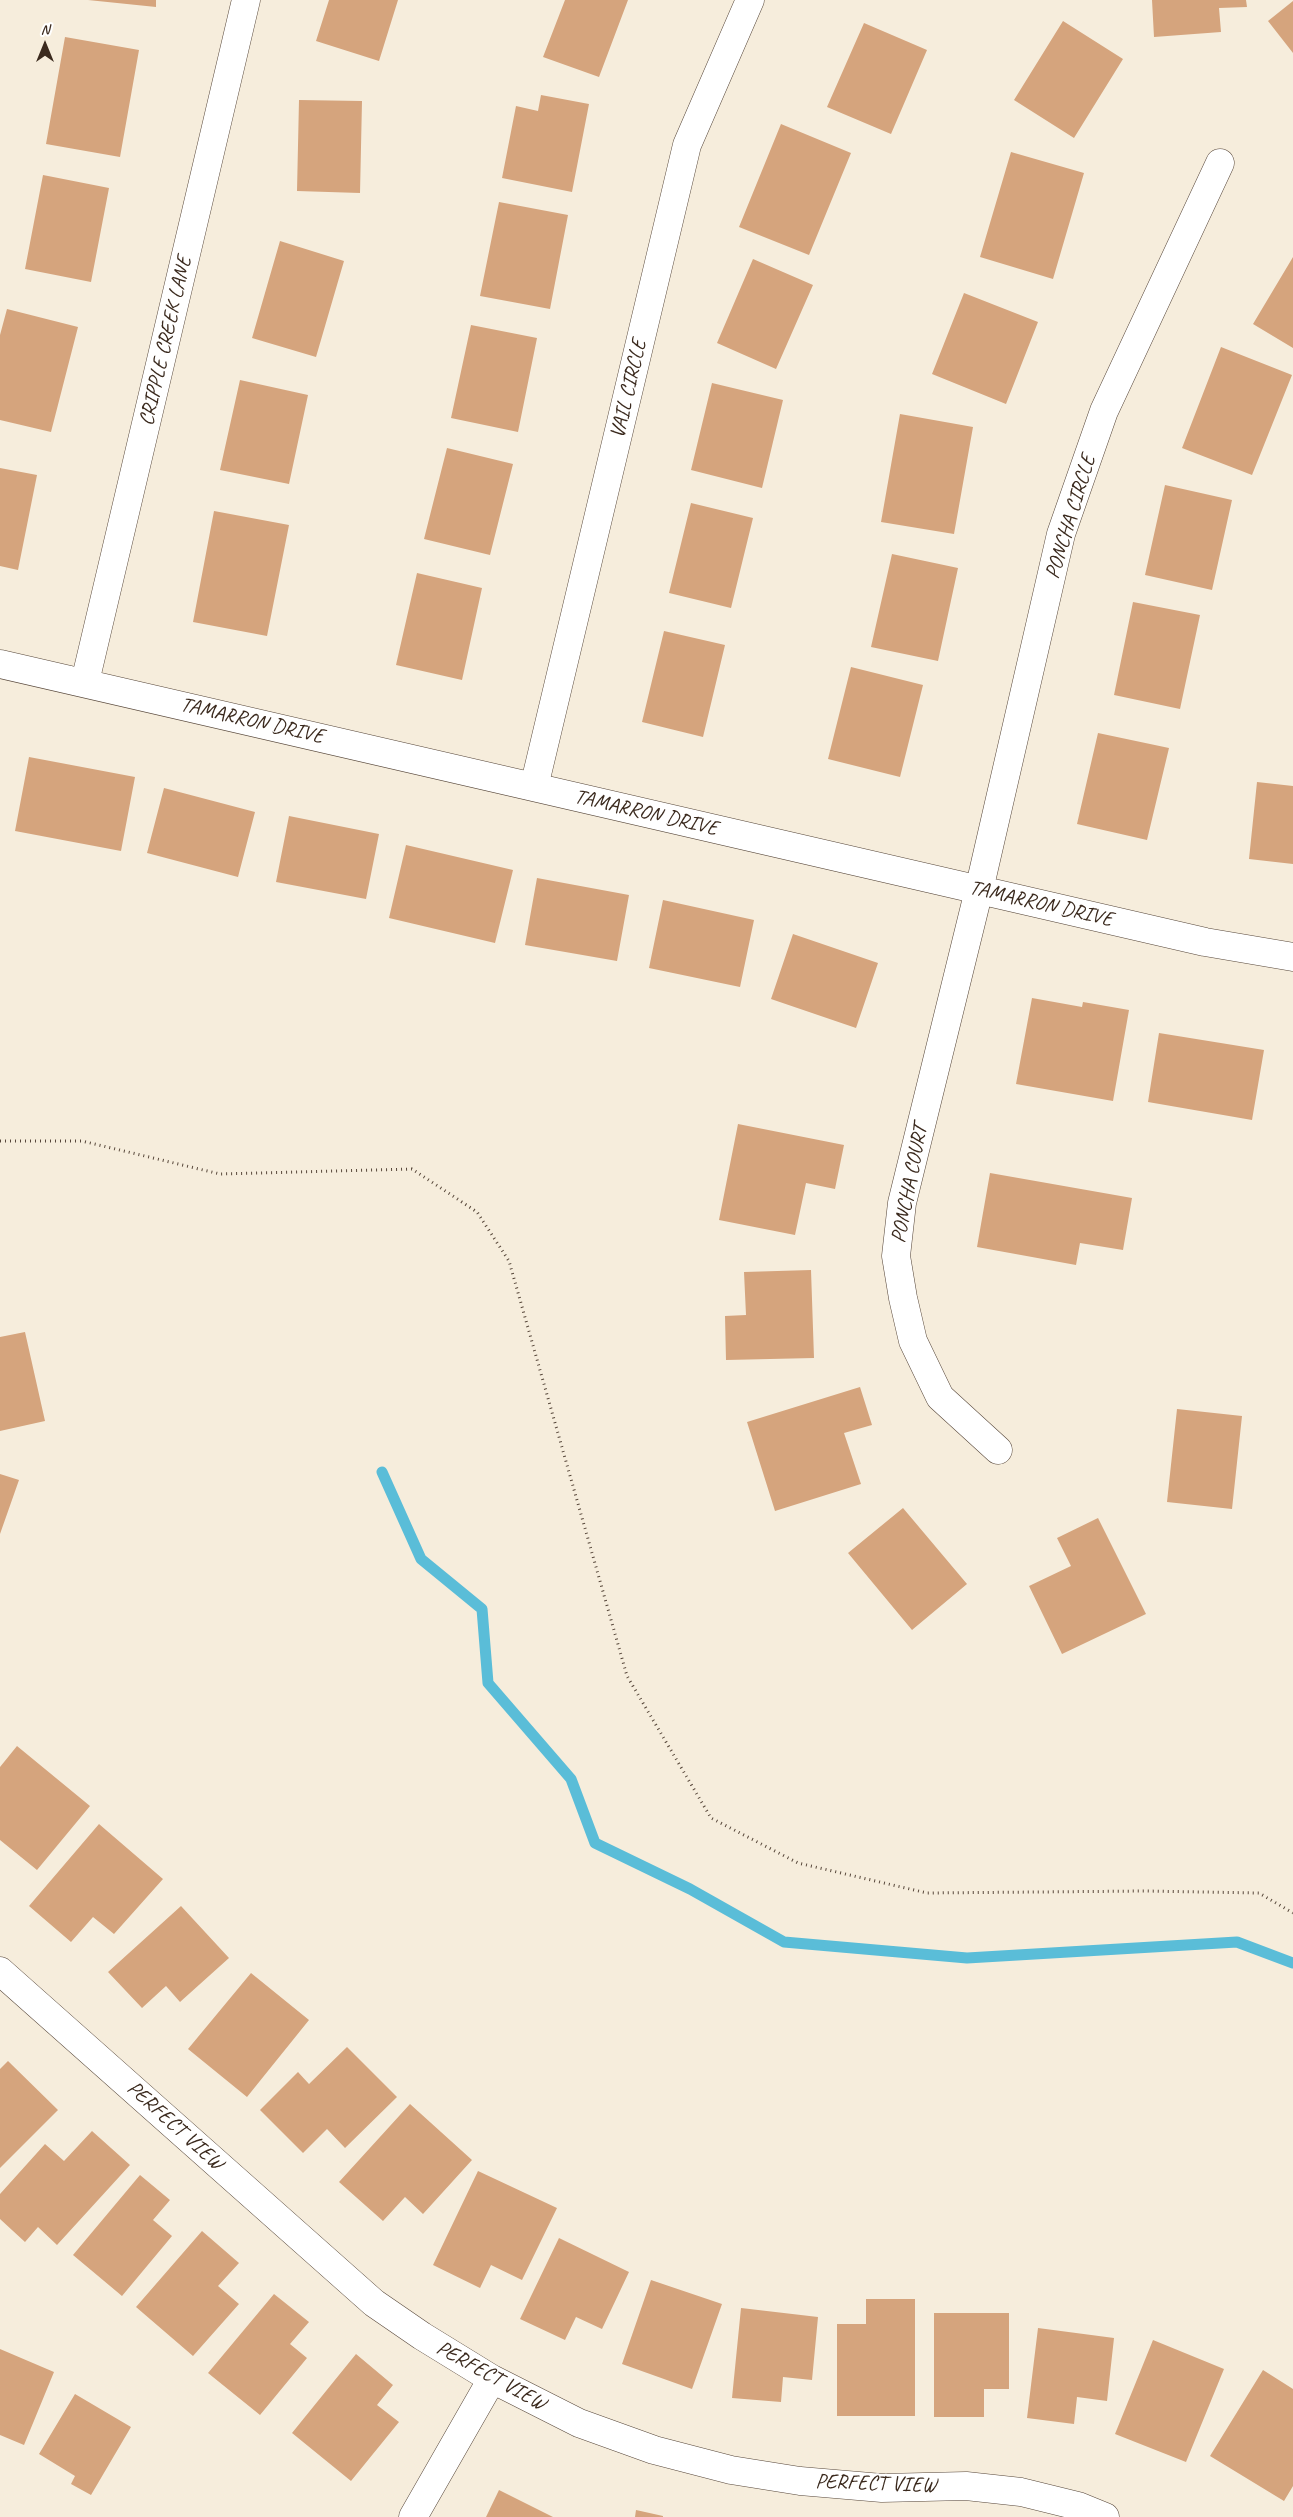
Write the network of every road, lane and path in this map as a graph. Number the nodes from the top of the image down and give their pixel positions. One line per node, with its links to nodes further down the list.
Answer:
1 (246, 0): 5 (street, CRIPPLE CREEK LANE)
2 (750, 0): 6 (street, VAIL CIRCLE)
3 (1220, 162): 7 (street, PONCHA CIRCLE)
4 (0, 664): 5 (street, TAMARRON DRIVE)
5 (85, 682): 6 (street, TAMARRON DRIVE)
6 (534, 787): 7 (street, TAMARRON DRIVE)
7 (979, 890): 8 (street, TAMARRON DRIVE); 10 (street, PONCHA COURT)
8 (1293, 957)
9 (0, 1141): 11 (path)
10 (998, 1450)
11 (1293, 1913)
12 (0, 1971): 13 (street, PERFECT VIEW)
13 (492, 2379): 14 (street); 15 (street, PERFECT VIEW)
14 (413, 2517)
15 (1105, 2517)

